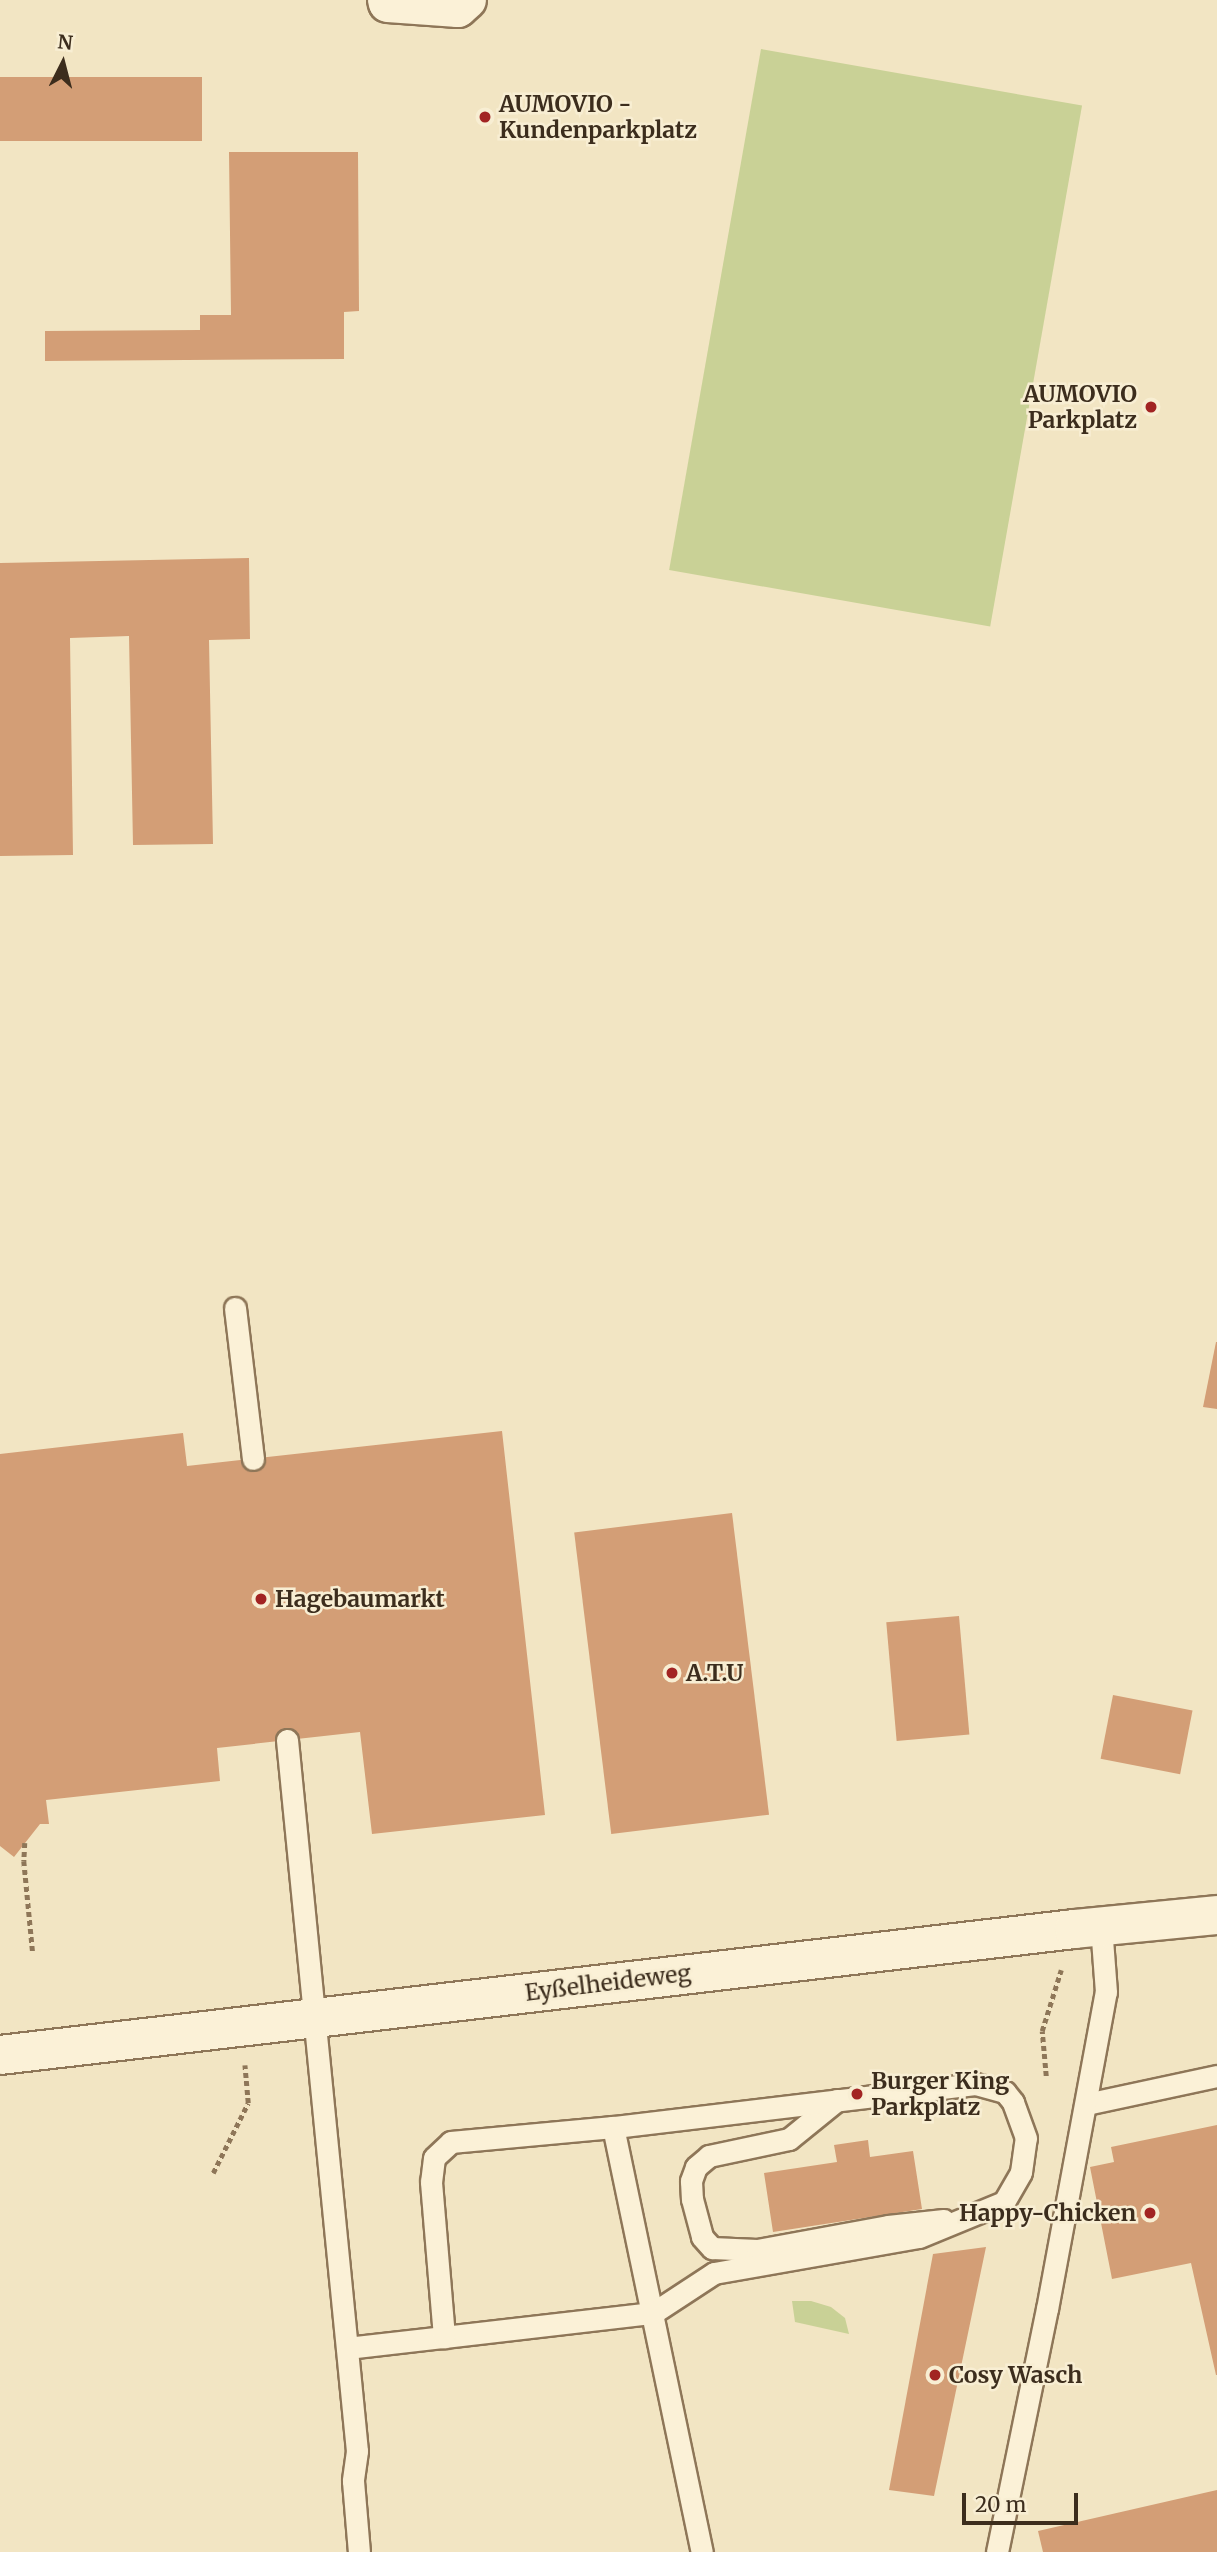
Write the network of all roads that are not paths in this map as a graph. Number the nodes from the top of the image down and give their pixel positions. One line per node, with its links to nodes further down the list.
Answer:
1 (387, 0): 2 (street)
2 (467, 0)
3 (235, 1308): 4 (lane)
4 (253, 1459)
5 (287, 1740): 8 (lane)
6 (1217, 1915): 7 (street, Eyßelheideweg)
7 (1088, 1927): 8 (street, Eyßelheideweg); 12 (lane)
8 (315, 2018): 9 (street, Eyßelheideweg); 17 (lane)
9 (0, 2054)
10 (1217, 2077): 12 (lane)
11 (838, 2099): 13 (lane); 14 (lane); 14 (lane)
12 (1086, 2104): 20 (lane)
13 (613, 2127): 15 (lane); 16 (lane)
14 (962, 2218): 15 (lane)
15 (653, 2313): 16 (lane); 19 (lane)
16 (444, 2337): 17 (lane)
17 (347, 2348): 18 (lane)
18 (359, 2552)
19 (702, 2552)
20 (997, 2552)

